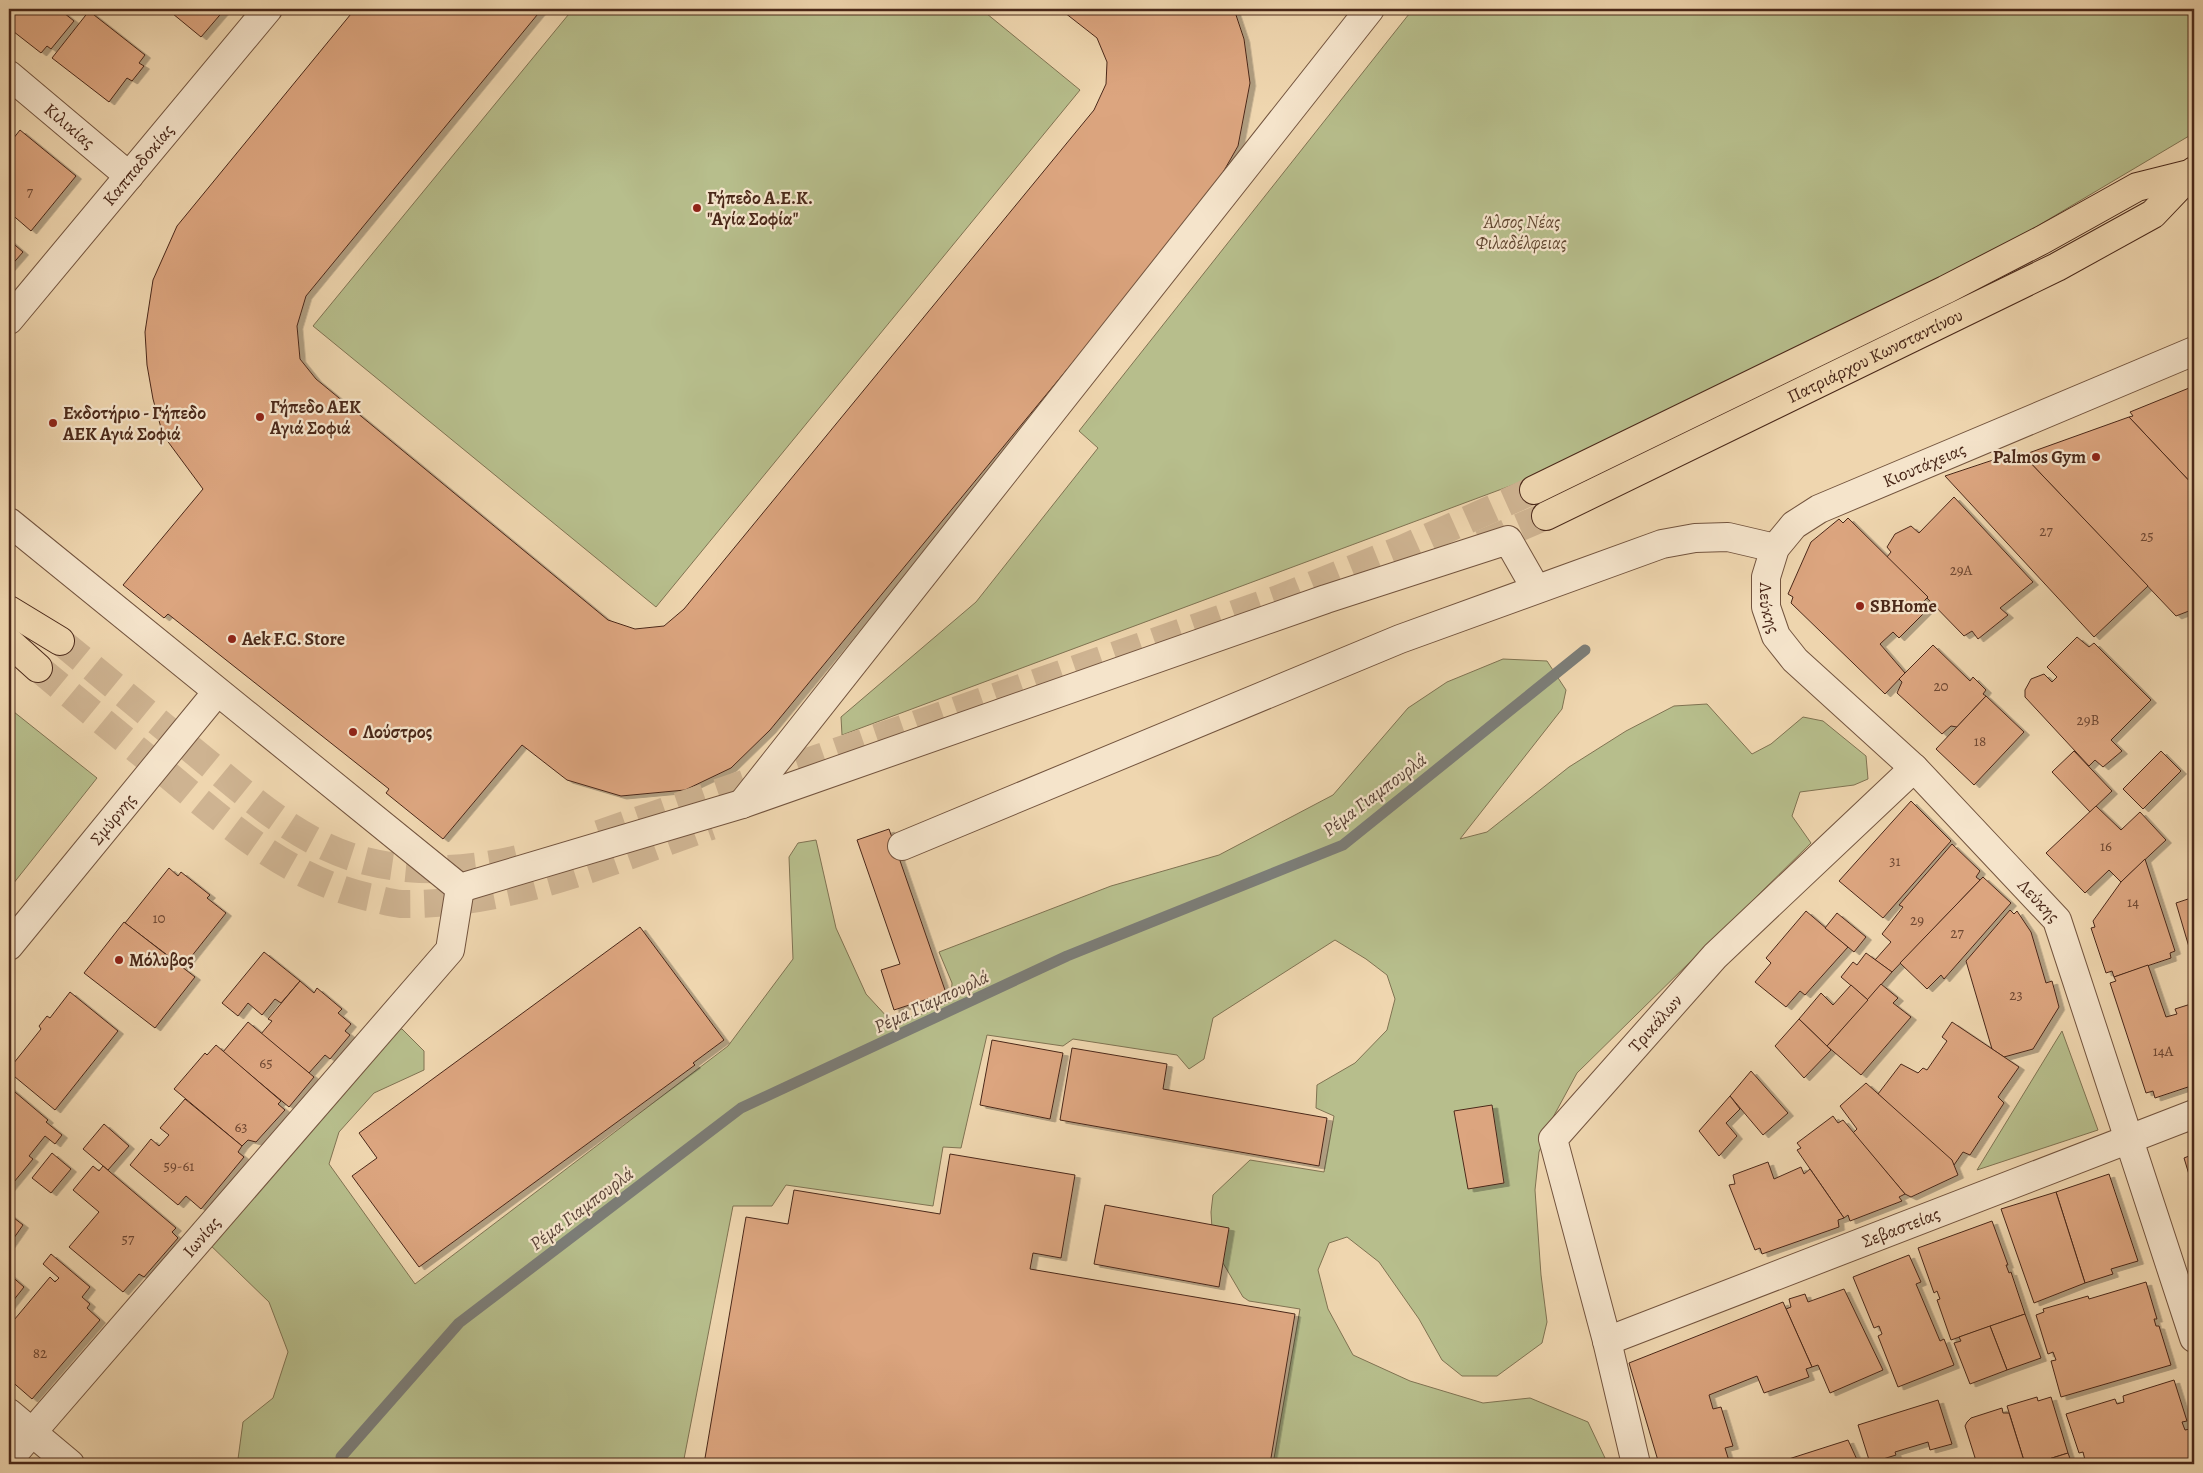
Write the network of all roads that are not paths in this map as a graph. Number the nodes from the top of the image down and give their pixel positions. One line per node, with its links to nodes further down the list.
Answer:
1 (268, 9): 4 (street, Καππαδοκίας)
2 (1370, 9): 19 (street)
3 (9, 75): 4 (street, Κιλικίας)
4 (129, 176): 6 (street, Καππαδοκίας)
5 (2192, 176): 8 (main road, Πατριάρχου Κωνσταντίνου); 9 (main road, Πατριάρχου Κωνσταντίνου)
6 (9, 320)
7 (2194, 351): 11 (street, Κιουτάχειας)
8 (1534, 490)
9 (1546, 516)
10 (9, 522): 17 (street)
11 (1775, 548): 12 (street); 18 (street, Λεύκης)
12 (1536, 588): 19 (street); 20 (street)
13 (9, 610): 14 (main road)
14 (60, 641)
15 (9, 642): 16 (main road)
16 (38, 668)
17 (217, 692): 21 (street); 22 (street, Σμύρνης)
18 (1914, 768): 24 (street, Λεύκης); 26 (street, Τρικάλων)
19 (742, 804): 21 (street)
20 (902, 846)
21 (460, 888): 28 (street, Ιωνίας)
22 (9, 946)
23 (2194, 1114): 24 (street, Σεβαστείας)
24 (2129, 1140): 25 (street, Λεύκης); 26 (street, Σεβαστείας)
25 (2194, 1338)
26 (1607, 1341): 31 (street)
27 (9, 1413): 28 (street)
28 (31, 1432): 29 (street, Ιωνίας); 30 (street)
29 (9, 1459)
30 (70, 1464)
31 (1636, 1464)

